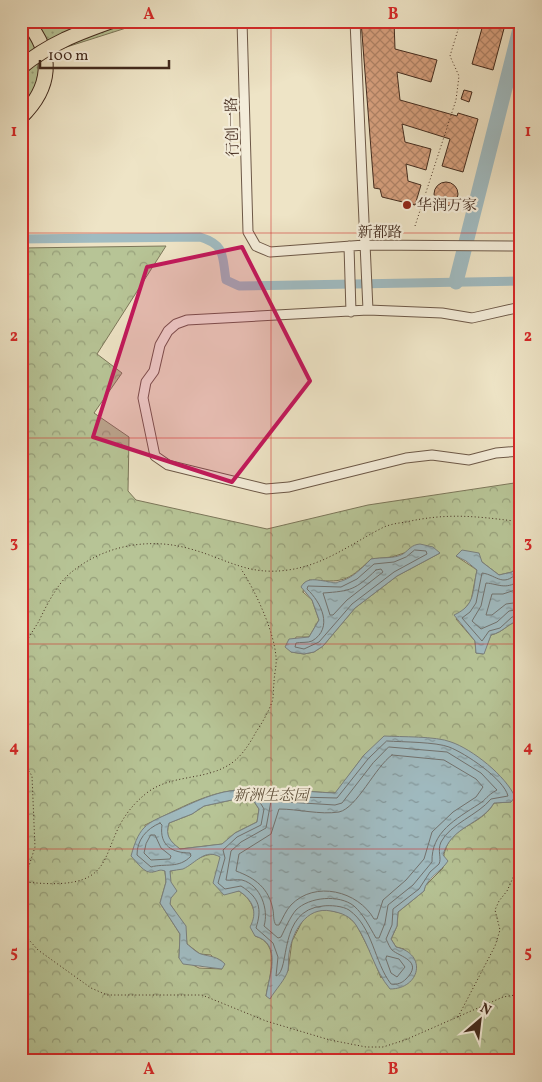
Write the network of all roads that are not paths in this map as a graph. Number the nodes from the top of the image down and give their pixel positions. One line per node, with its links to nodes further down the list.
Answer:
1 (26, 21): 6 (highway)
2 (112, 21): 5 (highway, bridge)
3 (242, 21): 7 (street, 行创一路)
4 (356, 21): 8 (street)
5 (21, 67)
6 (21, 117)
7 (248, 232): 9 (street, 新都路)
8 (365, 245): 9 (street, 新都路); 10 (street, 新都路); 11 (street)
9 (349, 246): 12 (street)
10 (521, 246)
11 (368, 306): 12 (street); 13 (street)
12 (351, 307): 14 (street)
13 (521, 308)
14 (521, 451)

